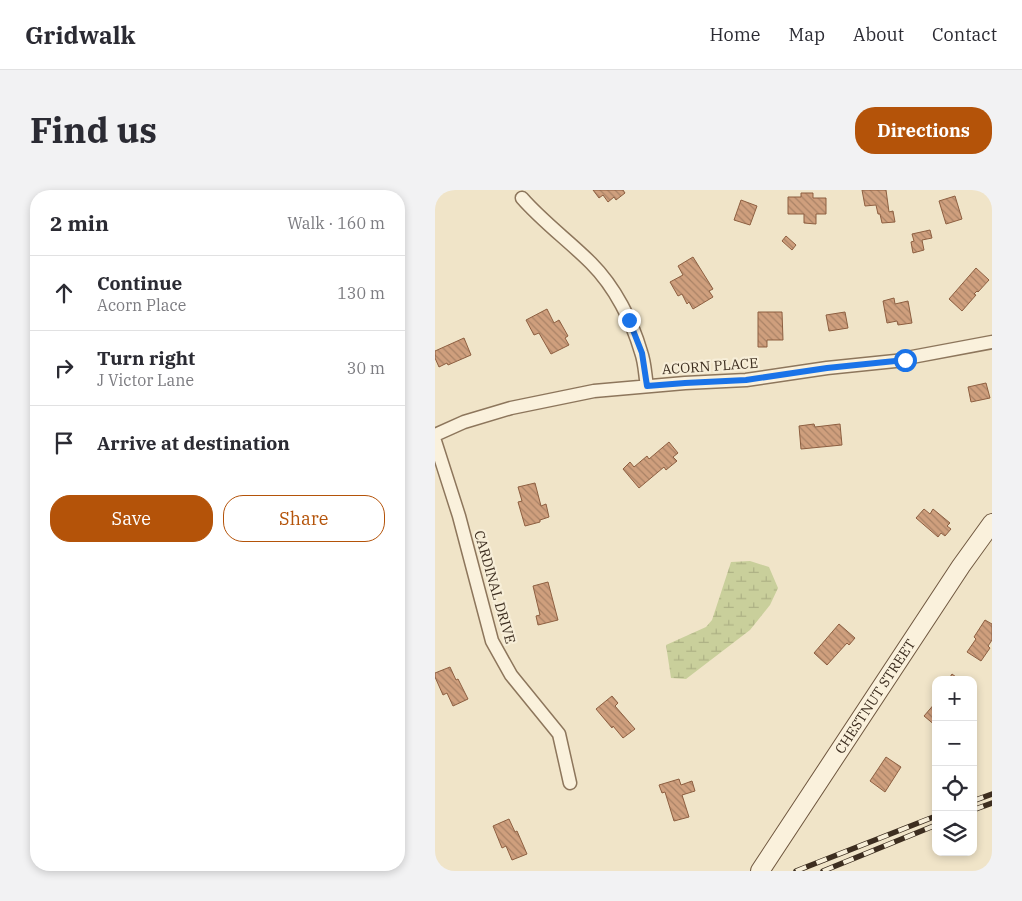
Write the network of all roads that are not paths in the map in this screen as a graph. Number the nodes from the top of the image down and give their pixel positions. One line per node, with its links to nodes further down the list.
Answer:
1 (522, 198): 3 (street)
2 (992, 342): 3 (street, ACORN PLACE)
3 (647, 386): 4 (street, ACORN PLACE)
4 (435, 435)
5 (435, 441): 7 (street, CARDINAL DRIVE)
6 (992, 523): 8 (main road, CHESTNUT STREET)
7 (570, 783)
8 (761, 871)

